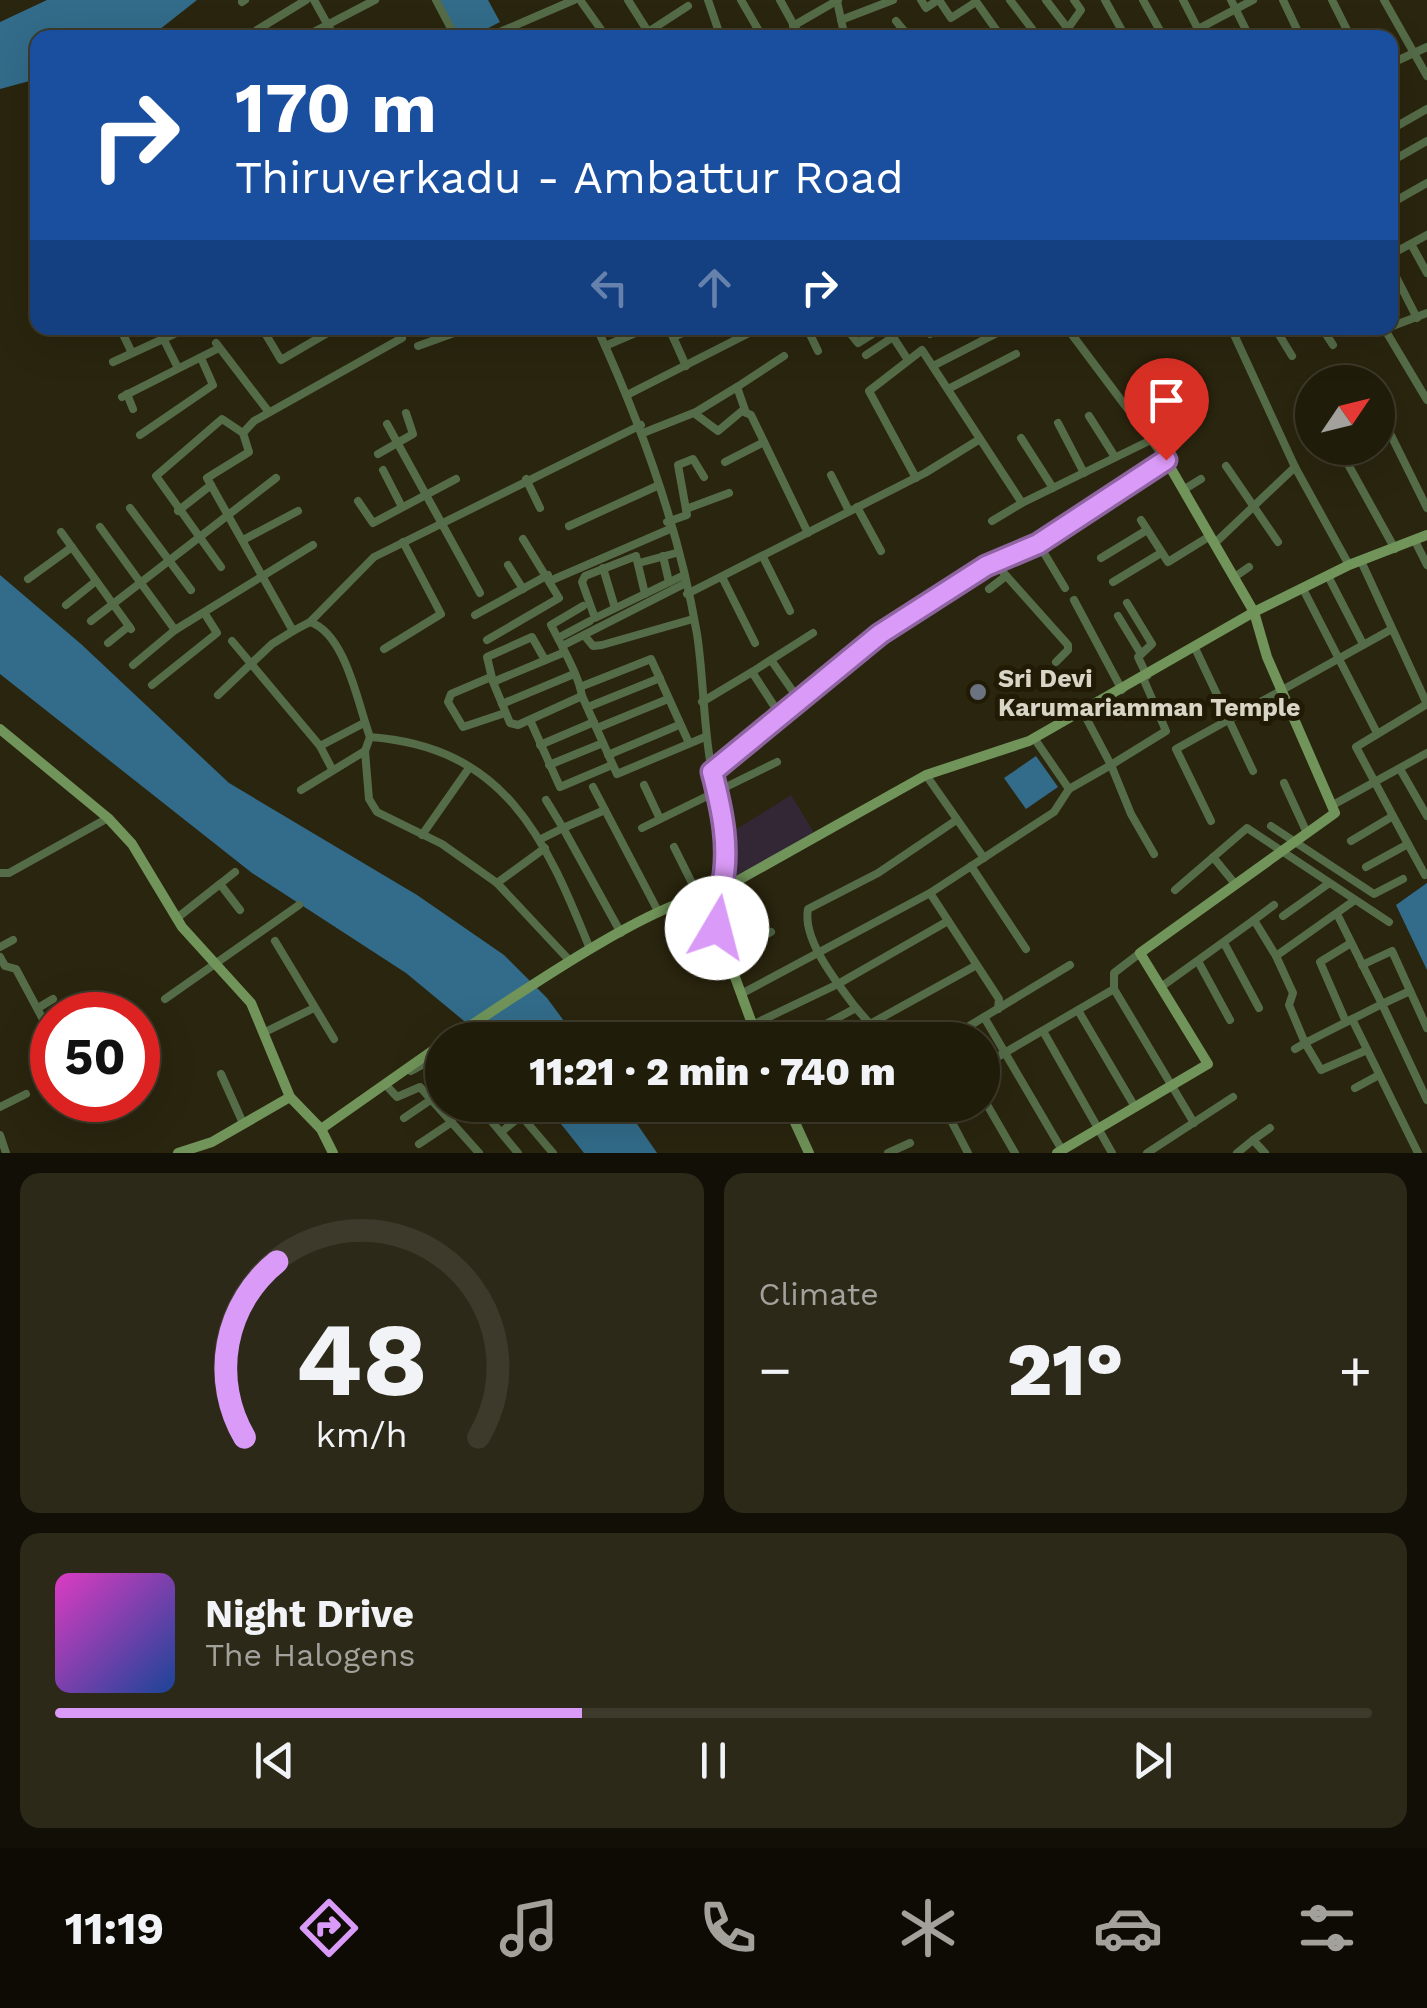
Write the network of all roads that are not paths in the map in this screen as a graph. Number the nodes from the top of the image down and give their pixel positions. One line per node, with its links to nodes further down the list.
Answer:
1 (306, 0): 39 (street)
2 (314, 0): 34 (street)
3 (348, 0): 30 (street)
4 (375, 0): 30 (street)
5 (436, 0): 42 (street)
6 (577, 0): 27 (street); 44 (street)
7 (643, 0): 28 (street)
8 (708, 0): 47 (street)
9 (741, 0): 48 (street)
10 (780, 0): 35 (street)
11 (893, 0): 32 (street)
12 (921, 0): 13 (street)
13 (939, 0): 26 (street)
14 (1010, 0): 52 (street)
15 (1046, 0): 37 (street)
16 (1074, 0): 37 (street)
17 (1106, 0): 53 (street)
18 (1144, 0): 54 (street)
19 (1183, 0): 38 (street)
20 (1231, 0): 31 (street)
21 (1253, 0): 31 (street)
22 (1282, 0): 56 (street)
23 (1332, 0): 57 (street)
24 (1384, 0): 59 (street)
25 (838, 1): 32 (street); 35 (street)
26 (976, 1): 36 (street)
27 (559, 3): 43 (street)
28 (630, 3): 45 (street)
29 (688, 6): 46 (street)
30 (354, 10): 34 (street)
31 (1236, 10): 38 (street); 55 (street)
32 (841, 20): 50 (street)
33 (896, 21): 51 (street)
34 (328, 24): 40 (street); 41 (street)
35 (793, 26): 49 (street)
36 (994, 29)
37 (1068, 29)
38 (1198, 29)
39 (256, 30)
40 (317, 30)
41 (331, 30)
42 (452, 30)
43 (503, 30)
44 (600, 30)
45 (647, 30)
46 (657, 30)
47 (719, 30)
48 (758, 30)
49 (796, 30)
50 (843, 30)
51 (903, 30)
52 (1033, 30)
53 (1122, 30)
54 (1160, 30)
55 (1246, 30)
56 (1297, 30)
57 (1346, 30)
58 (1427, 47): 59 (street)
59 (1412, 54): 60 (street); 61 (street)
60 (1398, 60)
61 (1427, 76)
62 (1427, 109): 63 (street)
63 (1398, 125)
64 (1427, 141): 65 (street)
65 (1398, 157)
66 (1427, 183): 67 (street)
67 (1398, 199)
68 (1427, 235): 69 (street)
69 (1411, 244): 70 (street); 71 (street)
70 (1398, 251)
71 (1427, 274)
72 (1398, 281): 74 (street)
73 (1427, 314): 74 (street)
74 (1417, 318): 75 (street)
75 (1398, 324)
76 (123, 335): 102 (street)
77 (162, 335): 96 (street)
78 (171, 335): 96 (street)
79 (266, 335): 108 (street)
80 (323, 335): 95 (street)
81 (400, 335): 121 (street)
82 (449, 335): 99 (street)
83 (600, 335): 100 (street)
84 (631, 335): 100 (street)
85 (672, 335): 97 (street)
86 (680, 335): 97 (street)
87 (746, 335): 113 (street)
88 (810, 335): 101 (street)
89 (992, 335): 114 (street)
90 (1072, 335): 132 (street)
91 (1234, 335): 142 (street)
92 (1279, 335): 106 (street)
93 (1327, 335): 98 (street)
94 (1391, 335): 118 (street)
95 (319, 337): 108 (street)
96 (164, 338): 102 (street); 111 (street)
97 (673, 338): 113 (street)
98 (1333, 345)
99 (418, 346)
100 (605, 346): 117 (street)
101 (818, 350)
102 (132, 353): 110 (street)
103 (1016, 354): 116 (street)
104 (866, 355): 109 (street)
105 (784, 356): 115 (street)
106 (1292, 356)
107 (201, 358): 119 (street); 121 (street); 129 (street)
108 (281, 360): 112 (street)
109 (908, 360): 114 (street); 148 (street)
110 (114, 362)
111 (176, 366)
112 (270, 366)
113 (686, 366): 117 (street)
114 (933, 366): 116 (street)
115 (736, 387): 120 (street); 123 (street)
116 (948, 389): 131 (street)
117 (627, 395): 127 (street)
118 (1427, 400)
119 (134, 409)
120 (746, 410): 123 (street); 133 (street)
121 (268, 412): 128 (street)
122 (406, 412): 134 (street)
123 (694, 413): 127 (street)
124 (1089, 416): 137 (street)
125 (1058, 423): 144 (street)
126 (387, 424): 134 (street)
127 (642, 429): 149 (street); 153 (street)
128 (242, 432): 152 (street); 167 (street)
129 (140, 435)
130 (1022, 438): 154 (street)
131 (980, 439): 148 (street); 159 (street)
132 (1151, 440): 137 (street); 138 (street)
133 (764, 442): 139 (street); 178 (street)
134 (398, 443): 136 (street); 157 (street)
135 (1395, 443): 165 (street)
136 (378, 454)
137 (1115, 458): 144 (street)
138 (1166, 460): 155 (street); 187 (street)
139 (724, 462)
140 (1348, 465): 190 (street)
141 (1226, 466): 164 (street)
142 (1295, 466): 164 (street); 200 (street)
143 (383, 470): 160 (street)
144 (1084, 473): 154 (street)
145 (830, 475): 166 (street)
146 (704, 477): 163 (street)
147 (276, 478): 169 (street)
148 (916, 478): 166 (street)
149 (526, 479): 162 (street); 171 (street)
150 (1201, 479): 155 (street)
151 (456, 480): 157 (street)
152 (211, 485): 167 (street); 169 (street)
153 (658, 486): 173 (street); 174 (street)
154 (1053, 488): 159 (street)
155 (1183, 490): 182 (street)
156 (728, 493): 163 (street)
157 (427, 494): 160 (street); 171 (street)
158 (358, 501): 160 (street)
159 (1022, 503): 172 (street)
160 (402, 507)
161 (130, 508): 197 (street)
162 (540, 508)
163 (686, 508): 174 (street)
164 (1252, 508): 182 (street); 186 (street)
165 (1427, 508)
166 (853, 509): 178 (street); 191 (street)
167 (178, 511): 180 (street)
168 (298, 511): 183 (street)
169 (228, 515): 180 (street); 183 (street)
170 (1141, 520): 176 (street)
171 (442, 521): 185 (street); 223 (street)
172 (992, 521)
173 (570, 526)
174 (668, 526): 193 (street); 211 (street)
175 (100, 527): 216 (street)
176 (1147, 530): 192 (street); 196 (street)
177 (61, 532): 189 (street)
178 (808, 533): 195 (street)
179 (1427, 535): 184 (street)
180 (198, 539): 197 (street); 203 (street)
181 (523, 539): 211 (street)
182 (1212, 539): 192 (street); 208 (street)
183 (243, 540): 206 (street)
184 (1415, 541): 190 (street); 202 (street)
185 (403, 542): 238 (street); 251 (street)
186 (1278, 542)
187 (1038, 544): 198 (street); 218 (street)
188 (313, 545): 206 (street)
189 (72, 547): 212 (street); 213 (street)
190 (1394, 548): 200 (street)
191 (881, 551)
192 (1161, 552): 215 (street)
193 (676, 553): 194 (street); 217 (street)
194 (664, 556): 199 (street); 214 (street)
195 (763, 557): 210 (street); 231 (street)
196 (1102, 558)
197 (168, 560): 216 (street); 222 (street)
198 (994, 562): 207 (street); 271 (street)
199 (639, 563): 205 (street); 224 (street)
200 (1355, 563): 209 (street); 240 (street)
201 (508, 565): 219 (street)
202 (1427, 565)
203 (222, 567)
204 (1249, 567): 208 (street)
205 (604, 568): 230 (street); 230 (street)
206 (262, 573): 233 (street); 242 (street)
207 (1006, 576): 220 (street); 257 (street)
208 (1236, 576): 232 (street)
209 (1328, 576): 221 (street); 249 (street)
210 (722, 577): 217 (street); 248 (street)
211 (550, 578): 219 (street); 245 (street)
212 (28, 579)
213 (96, 582): 226 (street); 228 (street)
214 (670, 582): 217 (street); 224 (street)
215 (1113, 582)
216 (140, 583): 226 (street); 241 (street)
217 (685, 585): 236 (street); 244 (street)
218 (1065, 588)
219 (522, 589): 234 (street)
220 (989, 589)
221 (1303, 589): 232 (street); 254 (street)
222 (191, 590)
223 (480, 593)
224 (645, 594): 230 (street)
225 (1090, 600): 267 (street)
226 (112, 604): 237 (street); 247 (street)
227 (1127, 604): 253 (street)
228 (66, 605)
229 (583, 606): 250 (street)
230 (616, 608)
231 (790, 611)
232 (1254, 612): 252 (street); 266 (street)
233 (206, 614): 241 (street); 265 (street)
234 (475, 615)
235 (1118, 616): 253 (street)
236 (693, 619): 244 (street); 272 (street)
237 (91, 620)
238 (310, 622): 242 (street); 279 (street)
239 (590, 622): 250 (street)
240 (1392, 629): 249 (street); 284 (street)
241 (175, 630): 259 (street)
242 (294, 631): 258 (street)
243 (813, 633): 256 (street)
244 (584, 635): 250 (street)
245 (487, 640)
246 (232, 641): 258 (street)
247 (108, 643)
248 (755, 643)
249 (1363, 644): 254 (street)
250 (562, 645): 255 (street); 261 (street)
251 (384, 648)
252 (1195, 648): 262 (street); 277 (street)
253 (1141, 654): 262 (street)
254 (1338, 657): 266 (street); 284 (street)
255 (545, 660): 264 (street); 264 (street)
256 (771, 660): 260 (street); 271 (street)
257 (1056, 662)
258 (252, 664): 269 (street); 291 (street)
259 (133, 665)
260 (752, 672): 272 (street); 276 (street)
261 (574, 674): 268 (street); 274 (street)
262 (1145, 677): 267 (street); 283 (street)
263 (660, 678): 268 (street); 270 (street); 273 (street)
264 (492, 680): 274 (street); 274 (street)
265 (152, 685)
266 (1282, 689): 277 (street); 314 (street)
267 (1122, 690): 275 (street)
268 (581, 692): 273 (street); 278 (street)
269 (218, 695)
270 (668, 699): 280 (street); 281 (street)
271 (799, 700): 276 (street)
272 (702, 702): 285 (street)
273 (588, 706): 281 (street)
274 (504, 708): 278 (street)
275 (1083, 712): 287 (street); 299 (street)
276 (780, 715): 304 (street)
277 (1228, 717): 292 (street); 303 (street)
278 (530, 720): 290 (street)
279 (364, 723): 286 (street); 291 (street)
280 (679, 724): 289 (street); 294 (street)
281 (595, 725): 288 (street); 290 (street)
282 (0, 730): 318 (street)
283 (1166, 731): 292 (street); 299 (street)
284 (1376, 732): 307 (street)
285 (706, 737): 289 (street); 304 (street)
286 (370, 738): 293 (street); 301 (street)
287 (1034, 738): 305 (street); 310 (street)
288 (603, 743): 294 (street); 297 (street)
289 (689, 743): 298 (street)
290 (540, 744): 297 (street)
291 (320, 746): 300 (street)
292 (1176, 749): 321 (street)
293 (365, 751): 300 (street); 326 (street)
294 (608, 755): 298 (street)
295 (1426, 757): 302 (street)
296 (777, 762): 312 (street)
297 (550, 765): 298 (street)
298 (612, 765)
299 (1112, 765): 310 (street); 333 (street)
300 (332, 768): 311 (street)
301 (469, 768): 326 (street); 329 (street)
302 (1400, 769): 307 (street); 317 (street)
303 (1253, 771)
304 (712, 772): 312 (street)
305 (926, 775): 320 (street); 347 (street)
306 (1284, 783): 325 (street)
307 (1375, 783): 314 (street); 316 (street)
308 (644, 785): 319 (street)
309 (593, 787): 315 (street)
310 (1069, 789): 335 (street)
311 (301, 790)
312 (717, 791): 319 (street); 347 (street)
313 (546, 800): 323 (street)
314 (1331, 806): 325 (street)
315 (606, 810): 323 (street); 354 (street)
316 (1393, 816): 327 (street); 330 (street)
317 (1427, 816)
318 (108, 818): 339 (street); 357 (street)
319 (660, 819): 324 (street)
320 (955, 820): 335 (street); 371 (street)
321 (1210, 821)
322 (1271, 826): 328 (street)
323 (564, 828): 329 (street); 362 (street)
324 (642, 828)
325 (1307, 833): 328 (street)
326 (422, 835): 342 (street)
327 (1351, 841)
328 (1294, 843): 332 (street); 341 (street)
329 (544, 844): 342 (street); 368 (street)
330 (1408, 844): 337 (street); 340 (street)
331 (674, 848): 349 (street)
332 (1282, 851): 334 (street); 344 (street); 345 (street)
333 (1154, 854)
334 (1213, 857): 345 (street); 346 (street)
335 (984, 858): 336 (street)
336 (971, 866): 348 (street); 369 (street)
337 (1366, 868)
338 (235, 872): 343 (street)
339 (0, 873)
340 (1425, 875)
341 (1402, 879)
342 (497, 883): 375 (street)
343 (220, 884): 353 (street); 357 (street)
344 (1328, 884): 350 (street); 356 (street)
345 (1236, 886): 370 (street)
346 (1175, 890)
347 (718, 892): 349 (street); 372 (street)
348 (930, 892): 359 (street); 371 (street)
349 (699, 897): 354 (street)
350 (1355, 900): 355 (street); 360 (street)
351 (299, 905): 377 (street)
352 (1274, 905): 358 (street)
353 (240, 910)
354 (659, 912): 362 (street)
355 (1337, 914): 365 (street); 373 (street)
356 (1283, 916)
357 (177, 918): 377 (street)
358 (1254, 920): 366 (street); 373 (street)
359 (948, 922): 380 (street); 381 (street)
360 (1389, 922)
361 (771, 932): 372 (street)
362 (622, 934): 368 (street)
363 (13, 940): 367 (street)
364 (276, 941): 389 (street)
365 (1351, 943): 379 (street); 396 (street)
366 (1224, 944): 376 (street); 391 (street)
367 (0, 947)
368 (590, 949): 375 (street)
369 (1026, 949)
370 (1140, 952): 382 (street); 383 (street)
371 (820, 953): 381 (street); 386 (street)
372 (726, 956): 386 (street)
373 (1276, 956): 406 (street)
374 (0, 957): 385 (street)
375 (571, 962): 397 (street)
376 (1199, 962): 382 (street); 395 (street)
377 (214, 964): 387 (street); 404 (street)
378 (1070, 965): 392 (street)
379 (1362, 965): 384 (street); 388 (street)
380 (975, 966): 390 (street); 392 (street)
381 (838, 984): 390 (street); 399 (street)
382 (1161, 987): 416 (street)
383 (1114, 988): 393 (street); 416 (street)
384 (1410, 991): 388 (street); 402 (street)
385 (30, 994)
386 (741, 994): 398 (street)
387 (165, 1000)
388 (1382, 1004): 396 (street); 422 (street)
389 (314, 1008): 404 (street); 405 (street)
390 (856, 1008): 400 (street)
391 (1259, 1008)
392 (998, 1009): 394 (street)
393 (1080, 1012): 403 (street); 425 (street)
394 (984, 1017): 401 (street); 409 (street)
395 (1230, 1020)
396 (1349, 1021): 406 (street); 408 (street)
397 (477, 1022)
398 (751, 1022)
399 (772, 1022)
400 (830, 1022)
401 (976, 1022)
402 (1427, 1028)
403 (1043, 1031): 409 (street); 438 (street)
404 (263, 1033): 421 (street)
405 (334, 1039)
406 (1306, 1043): 407 (street); 408 (street)
407 (1295, 1049)
408 (1367, 1050): 414 (street)
409 (1005, 1052): 410 (street); 445 (street)
410 (1000, 1055)
411 (425, 1056): 415 (street)
412 (425, 1066): 415 (street)
413 (222, 1074): 434 (street)
414 (1380, 1075): 417 (street); 461 (street)
415 (386, 1084): 418 (street); 436 (street)
416 (1172, 1085): 425 (street); 435 (street)
417 (1355, 1088)
418 (425, 1092)
419 (26, 1094): 424 (street)
420 (1233, 1096): 435 (street)
421 (290, 1097): 434 (street); 436 (street)
422 (1427, 1100)
423 (425, 1104): 426 (street)
424 (0, 1107)
425 (1135, 1107): 438 (street)
426 (404, 1118)
427 (452, 1122): 443 (street); 444 (street)
428 (492, 1122): 439 (street)
429 (514, 1122): 439 (street)
430 (526, 1122): 452 (street)
431 (796, 1122): 453 (street)
432 (952, 1122): 455 (street)
433 (997, 1122): 456 (street)
434 (243, 1123): 447 (street)
435 (1194, 1123): 458 (street)
436 (321, 1128): 448 (street)
437 (1270, 1128): 441 (street)
438 (1098, 1129): 445 (street); 457 (street)
439 (501, 1132): 451 (street)
440 (0, 1136): 446 (street)
441 (1253, 1140): 459 (street); 460 (street)
442 (910, 1143): 454 (street)
443 (419, 1144)
444 (472, 1145): 449 (street); 450 (street)
445 (1060, 1151)
446 (6, 1153)
447 (178, 1153)
448 (333, 1153)
449 (460, 1153)
450 (479, 1153)
451 (518, 1153)
452 (553, 1153)
453 (809, 1153)
454 (888, 1153)
455 (968, 1153)
456 (1015, 1153)
457 (1112, 1153)
458 (1147, 1153)
459 (1237, 1153)
460 (1265, 1153)
461 (1418, 1153)

